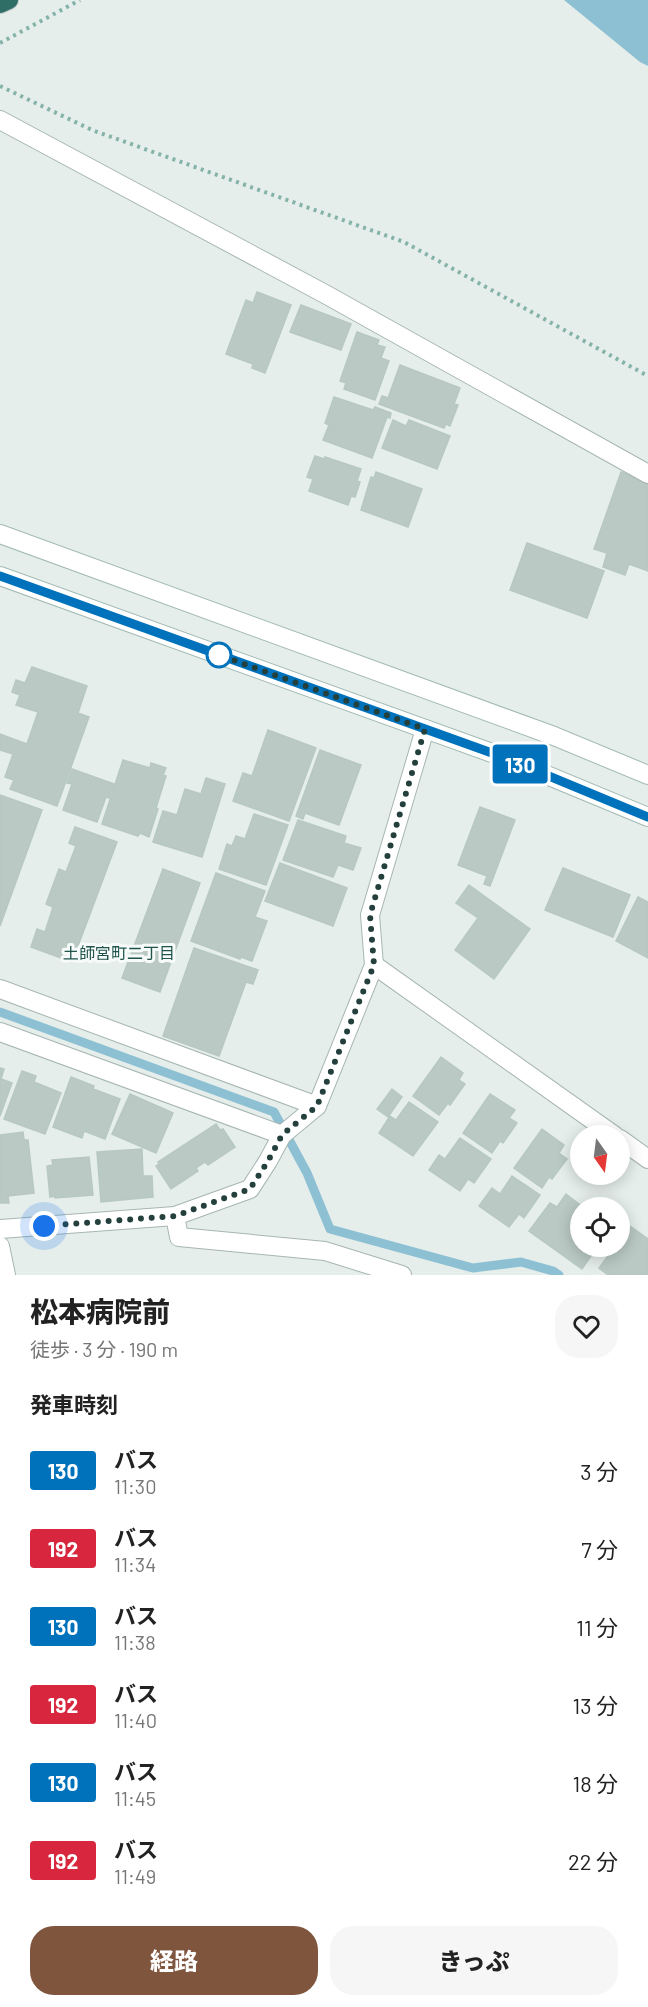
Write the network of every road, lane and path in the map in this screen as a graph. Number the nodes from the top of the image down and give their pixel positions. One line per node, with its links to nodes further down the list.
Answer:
1 (9, 0): 3 (highway)
2 (80, 0): 4 (path)
3 (0, 4)
4 (0, 42)
5 (0, 86): 7 (path)
6 (0, 120): 8 (street)
7 (648, 376)
8 (648, 474)
9 (0, 534): 12 (street)
10 (0, 576): 11 (street)
11 (425, 729): 13 (street); 14 (street)
12 (648, 775)
13 (648, 817)
14 (374, 965): 17 (street); 18 (street)
15 (0, 989): 17 (street)
16 (0, 1032): 19 (street)
17 (317, 1106): 19 (street)
18 (599, 1125)
19 (282, 1135): 22 (street)
20 (630, 1146): 21 (street)
21 (648, 1159)
22 (175, 1216): 23 (street); 26 (street)
23 (0, 1229)
24 (0, 1246): 25 (street)
25 (6, 1275)
26 (402, 1275)

